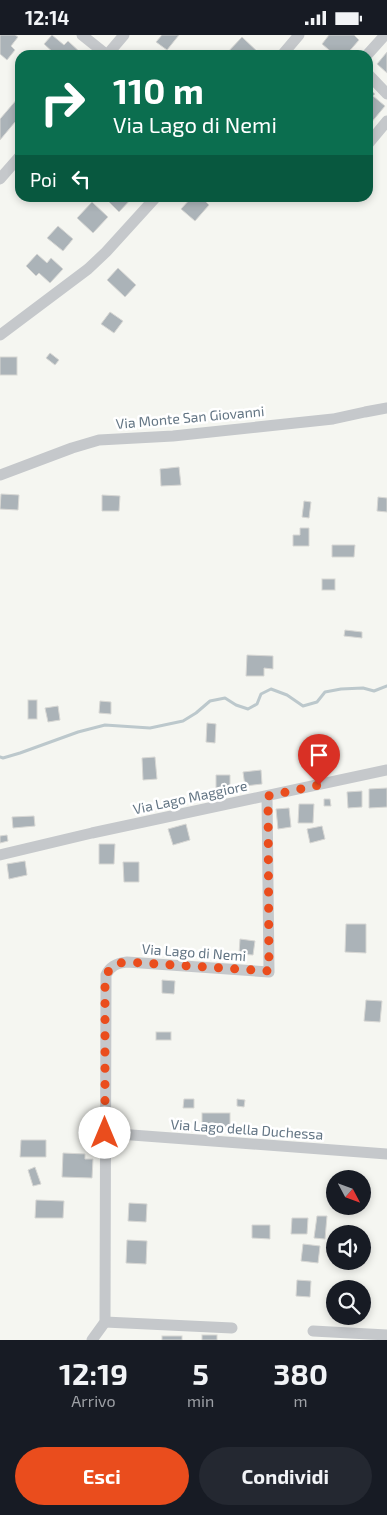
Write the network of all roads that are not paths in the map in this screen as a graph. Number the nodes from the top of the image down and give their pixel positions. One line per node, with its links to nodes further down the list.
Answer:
1 (82, 35): 5 (street)
2 (124, 35): 6 (street)
3 (299, 35): 7 (street)
4 (385, 35): 8 (street)
5 (101, 50)
6 (111, 50)
7 (286, 50)
8 (372, 50)
9 (373, 79): 10 (street)
10 (387, 94)
11 (387, 121): 12 (street)
12 (373, 136)
13 (15, 162): 14 (street)
14 (0, 179)
15 (151, 202): 16 (street)
16 (0, 335)
17 (387, 409): 18 (street, Via Monte San Giovanni)
18 (0, 475)
19 (387, 770): 20 (street, Via Lago Maggiore)
20 (268, 796): 21 (street, Via Lago Maggiore); 22 (street, Via Lago di Nemi)
21 (0, 855)
22 (105, 1133): 23 (street, Via Lago della Duchessa); 24 (street, Via Lago di Nemi)
23 (387, 1154)
24 (105, 1322): 25 (street); 28 (street)
25 (232, 1327)
26 (313, 1331): 27 (street)
27 (387, 1335)
28 (92, 1340)

